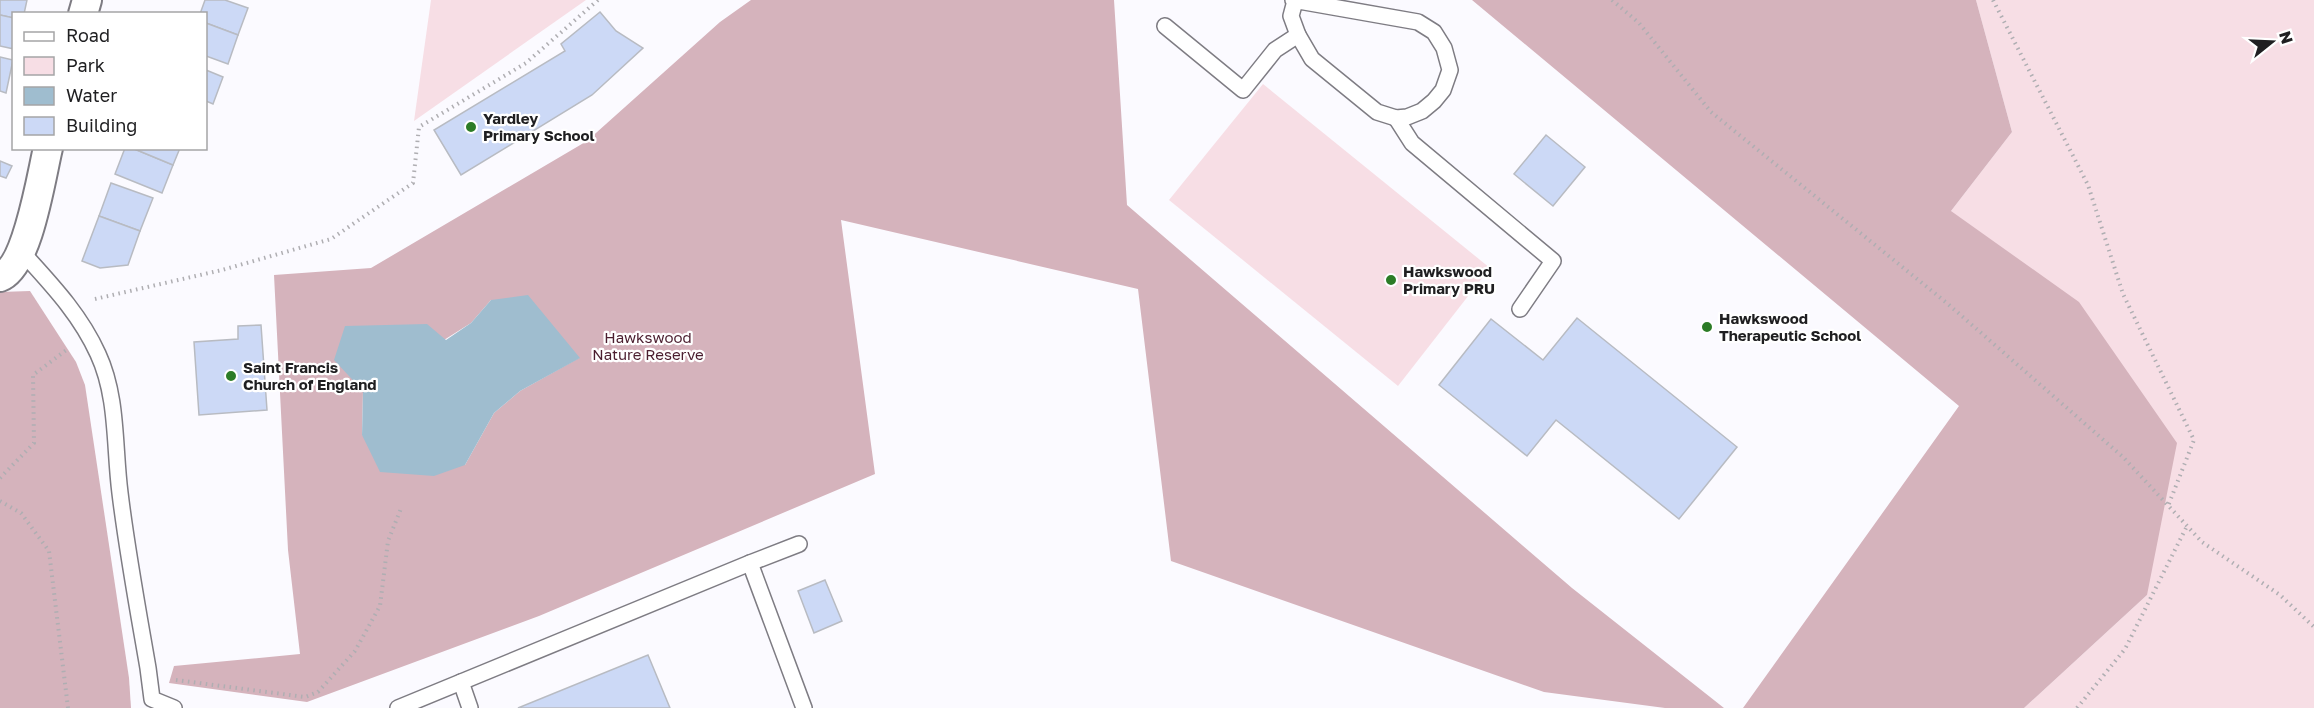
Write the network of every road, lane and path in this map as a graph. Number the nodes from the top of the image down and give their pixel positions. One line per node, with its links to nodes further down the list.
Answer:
1 (598, 0): 11 (path)
2 (1612, 0): 17 (path)
3 (1993, 0): 17 (path)
4 (1294, 1): 6 (lane); 7 (lane)
5 (1165, 26): 6 (lane)
6 (1299, 35): 7 (lane)
7 (1396, 118): 12 (lane)
8 (48, 150): 9 (street)
9 (26, 241): 10 (street); 11 (lane)
10 (0, 277)
11 (69, 305): 13 (lane)
12 (1520, 309)
13 (89, 334): 14 (path); 22 (lane)
14 (0, 478)
15 (0, 501): 24 (path)
16 (402, 506): 22 (path)
17 (2168, 506): 18 (path)
18 (2187, 526): 21 (path); 29 (path)
19 (799, 544): 20 (lane)
20 (750, 562): 23 (lane); 28 (lane)
21 (2314, 627)
22 (148, 668): 25 (lane)
23 (461, 682): 26 (lane); 27 (lane)
24 (68, 708)
25 (174, 708)
26 (398, 708)
27 (470, 708)
28 (804, 708)
29 (2077, 708)

